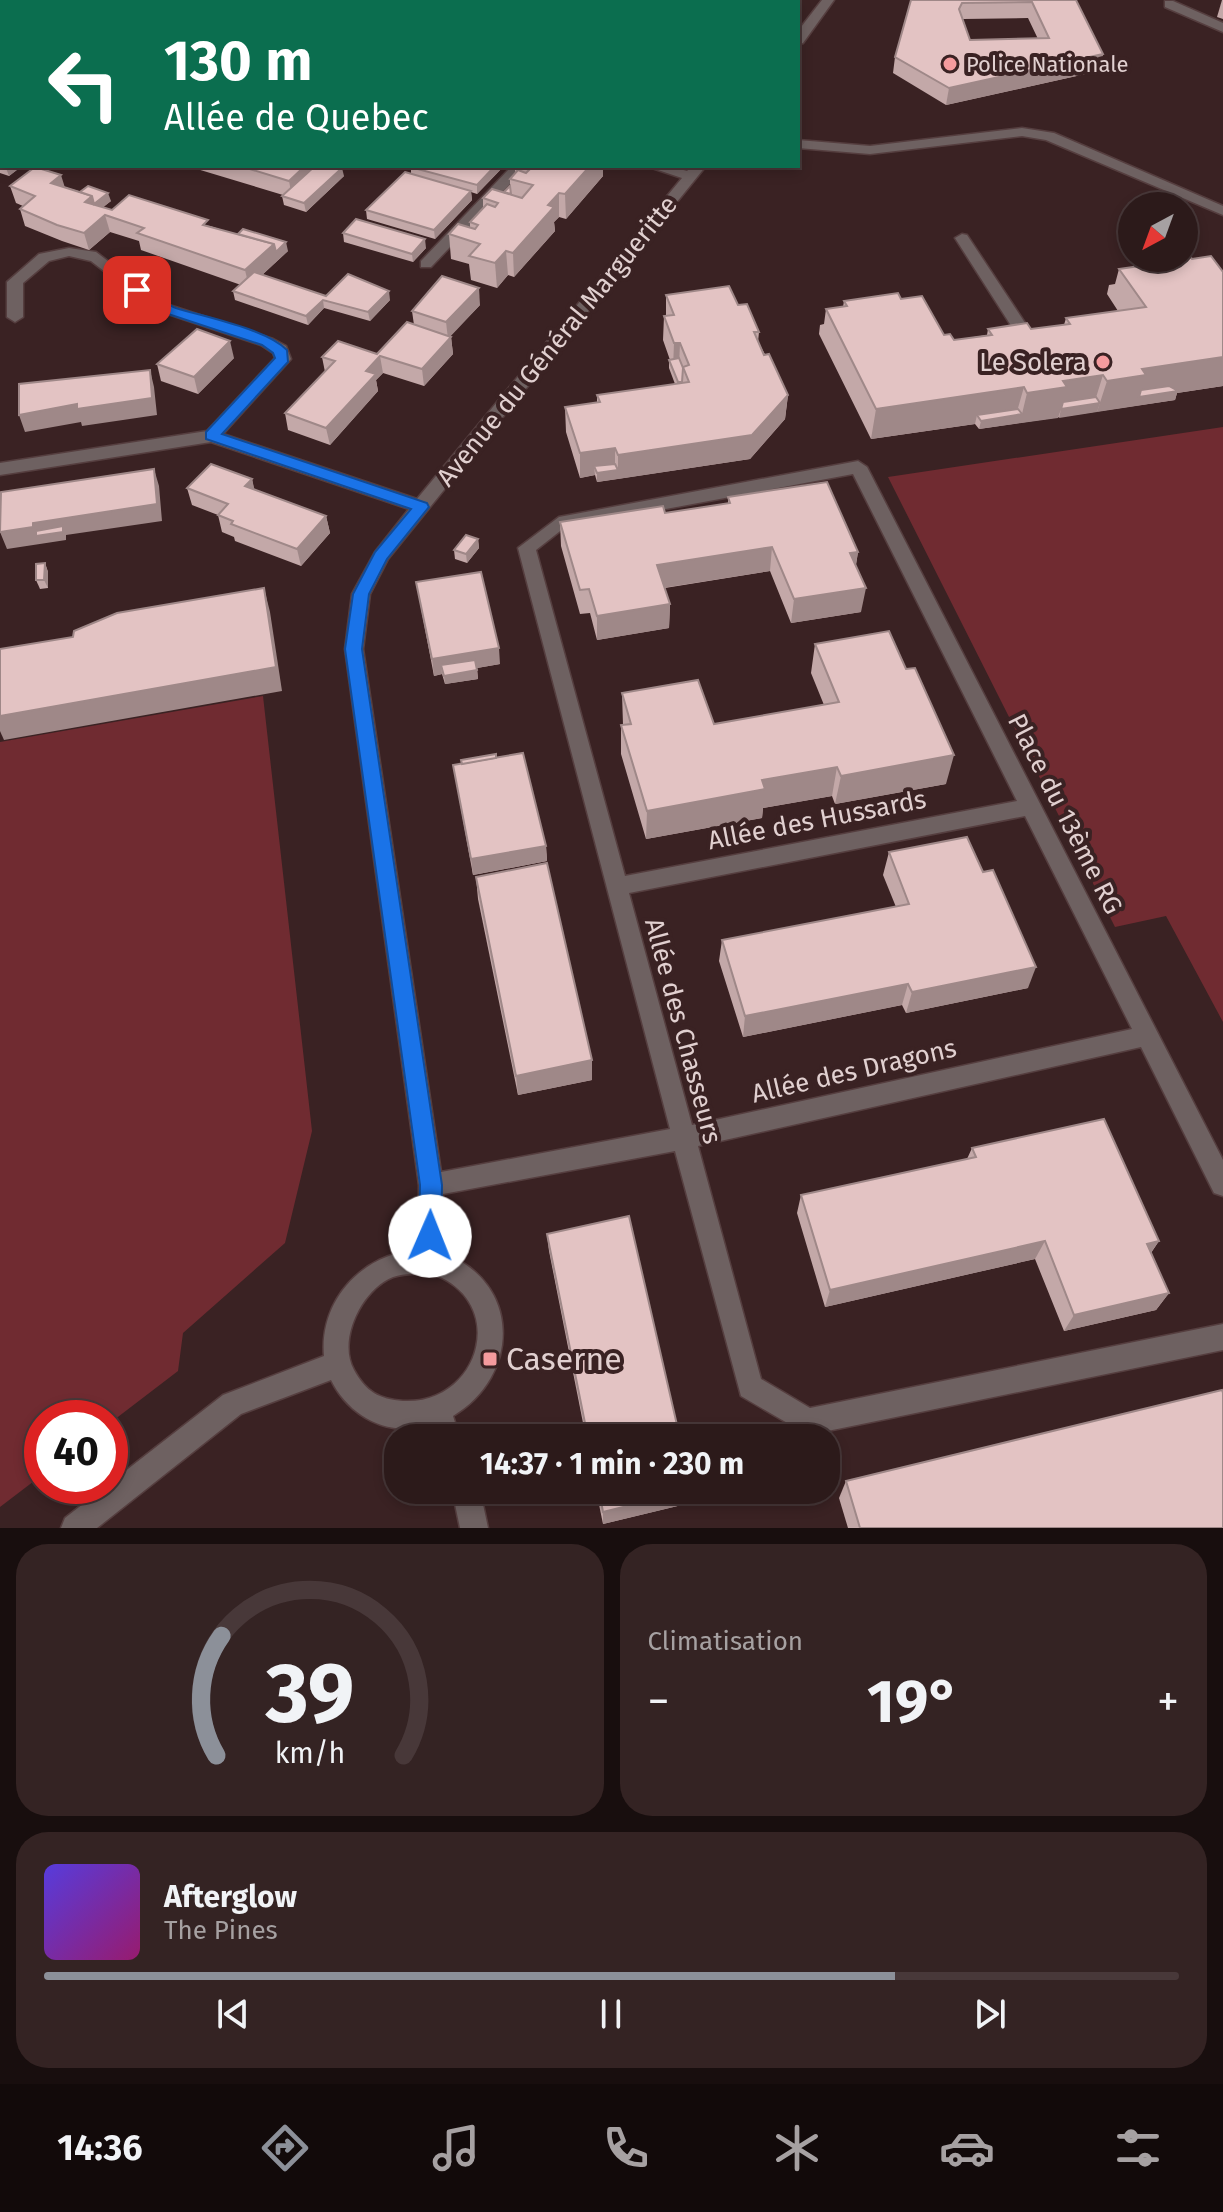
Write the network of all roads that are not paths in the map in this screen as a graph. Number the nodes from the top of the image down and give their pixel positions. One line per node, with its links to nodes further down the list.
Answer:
1 (828, 0): 4 (street)
2 (1169, 4): 3 (street)
3 (1223, 28)
4 (800, 37)
5 (800, 144): 9 (street)
6 (518, 168): 11 (street)
7 (670, 168): 8 (street)
8 (695, 171): 17 (street, Avenue du Général Margueritte)
9 (1223, 211)
10 (962, 238): 13 (street)
11 (426, 264)
12 (15, 317): 14 (street)
13 (1027, 338)
14 (212, 436): 16 (street); 17 (street)
15 (858, 467): 18 (street, Place du 13ème RG); 19 (street, Allée des Chasseurs)
16 (0, 469)
17 (421, 507): 22 (street, Avenue du Général Margueritte)
18 (1029, 807): 19 (street, Allée des Hussards); 20 (street, Place du 13ème RG)
19 (615, 887): 21 (street, Allée des Chasseurs)
20 (1147, 1036): 21 (street, Allée des Dragons); 23 (street, Place du 13ème RG)
21 (683, 1138): 22 (street, Allée des Dragons); 25 (street, Allée des Chasseurs)
22 (431, 1185): 24 (street, Avenue du Général Margueritte)
23 (1223, 1185)
24 (430, 1261): 26 (street); 27 (street)
25 (1223, 1337)
26 (338, 1364): 27 (street); 30 (street)
27 (438, 1412): 28 (street)
28 (442, 1424)
29 (469, 1504): 31 (street)
30 (75, 1528)
31 (474, 1528)

